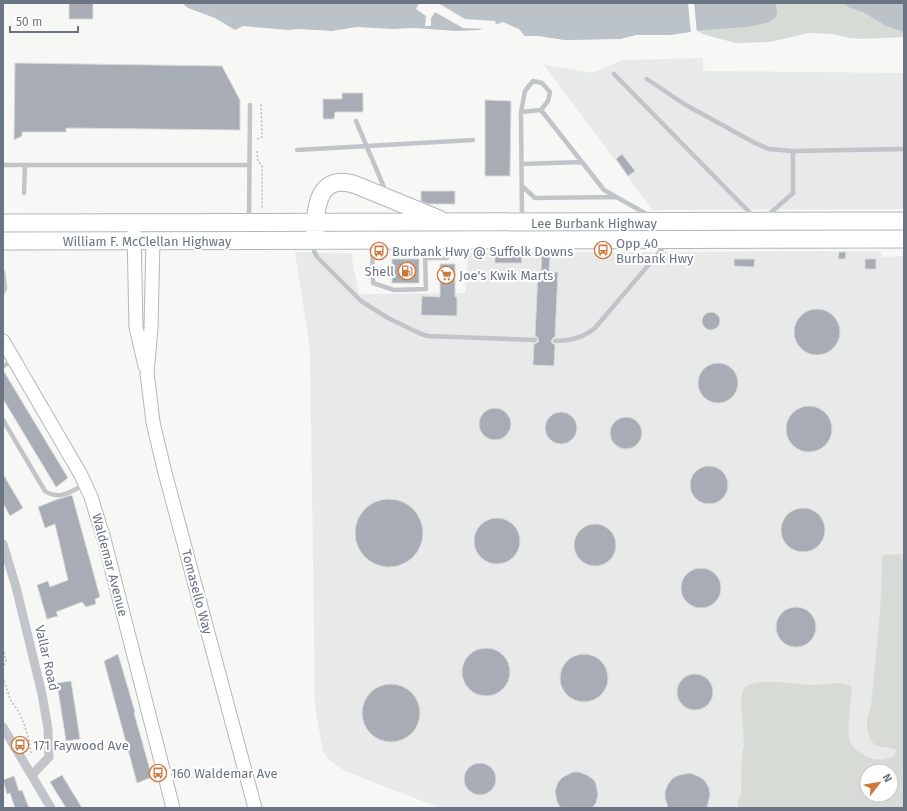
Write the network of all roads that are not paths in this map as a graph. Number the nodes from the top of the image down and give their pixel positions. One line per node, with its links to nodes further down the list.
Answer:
1 (614, 74): 24 (lane)
2 (647, 78): 11 (lane)
3 (250, 105): 14 (lane)
4 (541, 110): 5 (lane); 5 (lane); 12 (lane)
5 (521, 112): 13 (lane)
6 (356, 121): 8 (lane)
7 (473, 140): 8 (lane)
8 (367, 146): 10 (lane); 20 (lane)
9 (904, 149): 11 (lane)
10 (297, 150)
11 (793, 151): 24 (lane)
12 (582, 162): 13 (lane); 19 (lane)
13 (522, 164): 17 (lane)
14 (249, 165): 16 (lane); 27 (lane)
15 (3, 166): 16 (lane)
16 (25, 166): 18 (lane)
17 (522, 186): 19 (lane); 30 (lane)
18 (24, 193)
19 (617, 197): 23 (lane)
20 (389, 199): 22 (highway); 29 (highway)
21 (904, 221): 24 (highway, Lee Burbank Highway)
22 (446, 222): 29 (highway, Lee Burbank Highway); 30 (highway, Lee Burbank Highway)
23 (661, 222): 24 (highway, Lee Burbank Highway); 30 (highway, Lee Burbank Highway)
24 (760, 222)
25 (3, 223): 26 (highway, William F. McClellan Highway)
26 (134, 223): 27 (highway, William F. McClellan Highway); 38 (street, Tomasello Way)
27 (248, 223): 28 (highway, William F. McClellan Highway)
28 (285, 223): 29 (highway, Lee Burbank Highway)
29 (315, 223): 33 (highway)
30 (522, 223)
31 (904, 239): 36 (highway, Lee Burbank Highway)
32 (290, 240): 33 (highway, Lee Burbank Highway); 39 (highway, William F. McClellan Highway)
33 (314, 240): 34 (highway, Lee Burbank Highway); 42 (lane)
34 (372, 240): 35 (highway, Lee Burbank Highway); 35 (lane)
35 (447, 240): 36 (highway, Lee Burbank Highway)
36 (670, 240): 44 (lane)
37 (3, 241): 38 (highway, William F. McClellan Highway)
38 (134, 241): 39 (highway, William F. McClellan Highway); 46 (street, Tomasello Way)
39 (153, 241): 46 (street, Tomasello Way)
40 (3, 272): 41 (lane)
41 (3, 292)
42 (534, 340)
43 (3, 341): 45 (street, Waldemar Avenue)
44 (555, 341)
45 (9, 363): 48 (street, Waldemar Avenue)
46 (147, 373): 54 (street, Tomasello Way)
47 (3, 420): 48 (lane)
48 (86, 485): 53 (street, Waldemar Avenue)
49 (3, 544): 51 (street, Vallar Road)
50 (3, 727): 51 (street)
51 (32, 775): 52 (street)
52 (51, 808)
53 (173, 808)
54 (255, 808)

